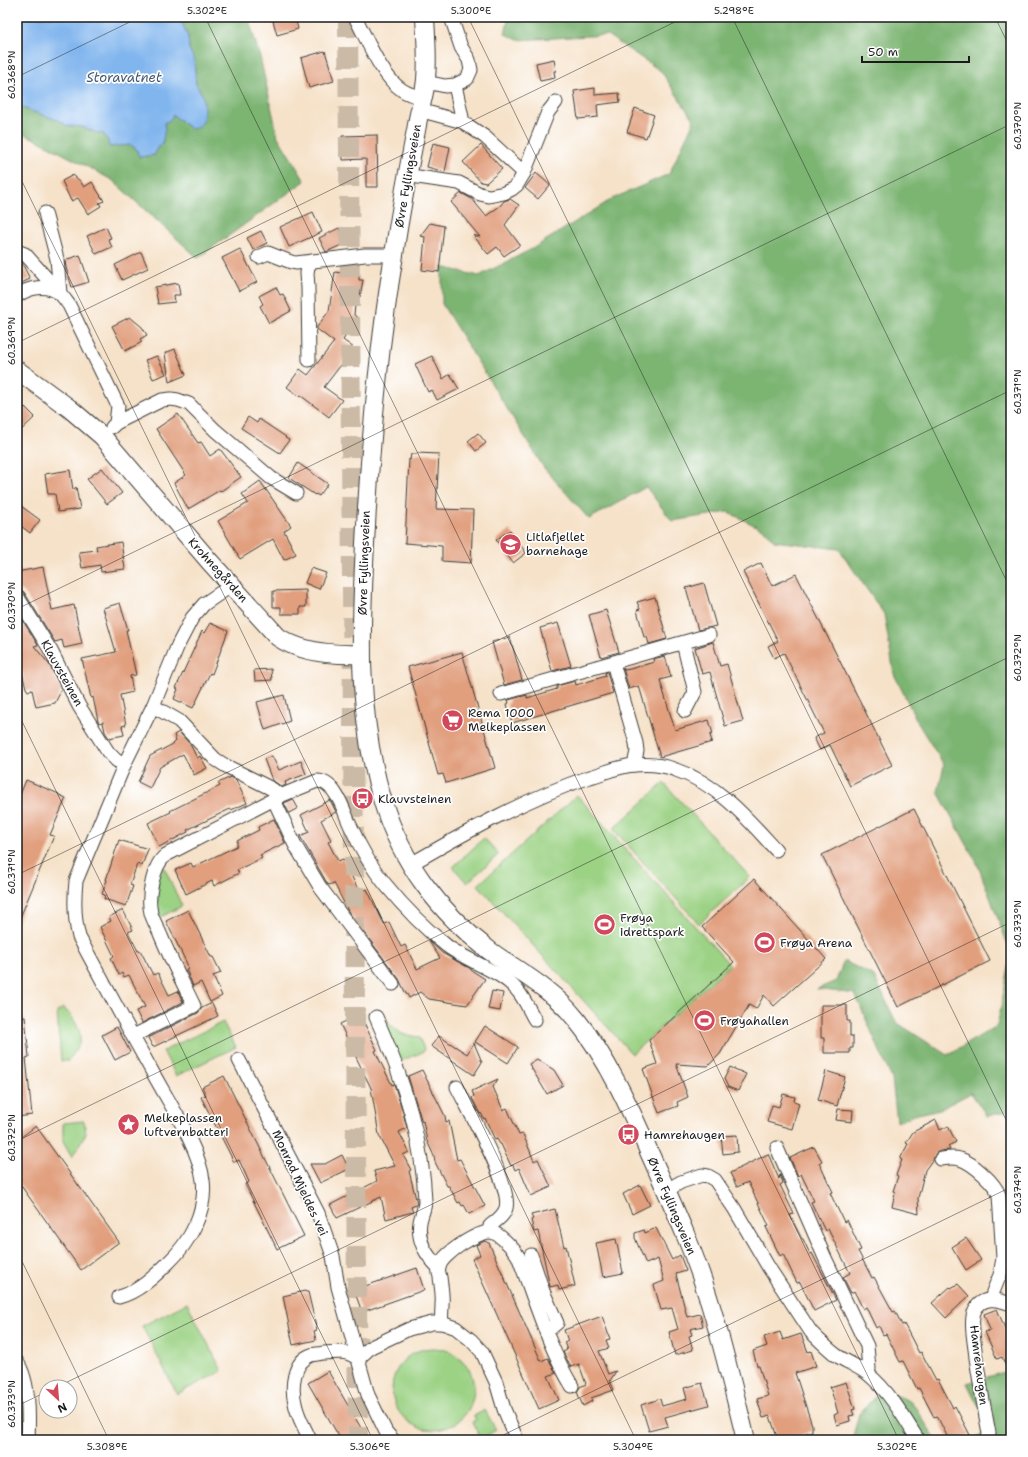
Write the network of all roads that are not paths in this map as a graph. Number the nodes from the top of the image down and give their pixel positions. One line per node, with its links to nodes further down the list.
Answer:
1 (356, 17): 5 (street)
2 (425, 17): 5 (main road, Øvre Fyllingsveien)
3 (451, 17): 4 (street)
4 (455, 85): 5 (street); 7 (street)
5 (423, 96): 7 (street); 12 (main road, Øvre Fyllingsveien)
6 (556, 102): 8 (street, Øvre Fyllingsveien)
7 (463, 122): 8 (street)
8 (524, 173): 9 (street, Øvre Fyllingsveien)
9 (418, 177)
10 (45, 213): 15 (street)
11 (20, 255): 15 (street)
12 (393, 255): 14 (street); 26 (main road, Øvre Fyllingsveien)
13 (259, 257): 14 (street)
14 (312, 261): 17 (street)
15 (60, 293): 16 (street); 19 (street)
16 (17, 296)
17 (309, 360)
18 (17, 370): 20 (main road, Krohnegården)
19 (116, 423): 20 (street); 21 (street)
20 (102, 436): 22 (main road, Krohnegården)
21 (296, 493)
22 (232, 585): 26 (main road, Krohnegården); 29 (street)
23 (17, 596): 31 (street, Klauvsteinen)
24 (709, 635): 25 (street)
25 (683, 643): 27 (street); 30 (street)
26 (361, 654): 35 (main road, Øvre Fyllingsveien)
27 (613, 663): 28 (street); 32 (street)
28 (501, 694)
29 (153, 706): 31 (street); 33 (street)
30 (685, 711)
31 (125, 763): 39 (street)
32 (634, 764): 34 (street); 35 (street)
33 (277, 798): 36 (street); 38 (street); 39 (street)
34 (776, 850)
35 (411, 864): 44 (main road, Øvre Fyllingsveien)
36 (393, 984)
37 (376, 1017): 47 (street)
38 (535, 1020)
39 (133, 1036): 48 (street)
40 (239, 1060): 53 (street, Monrad Mjeldes vei)
41 (457, 1087): 45 (street)
42 (777, 1148): 55 (street)
43 (941, 1159): 49 (street)
44 (667, 1190): 55 (street); 61 (main road, Øvre Fyllingsveien)
45 (491, 1232): 47 (street); 52 (street)
46 (531, 1255): 52 (street)
47 (439, 1268): 51 (street)
48 (119, 1297)
49 (992, 1299): 50 (street); 63 (street, Hamrehaugen)
50 (1011, 1304)
51 (442, 1323): 53 (street); 60 (street)
52 (546, 1332): 56 (street)
53 (358, 1358): 58 (street); 59 (street, Monrad Mjeldes vei)
54 (17, 1362): 57 (street)
55 (867, 1373): 62 (street)
56 (572, 1386)
57 (28, 1440)
58 (310, 1440)
59 (393, 1440)
60 (517, 1440)
61 (746, 1440)
62 (918, 1440)
63 (988, 1440)

